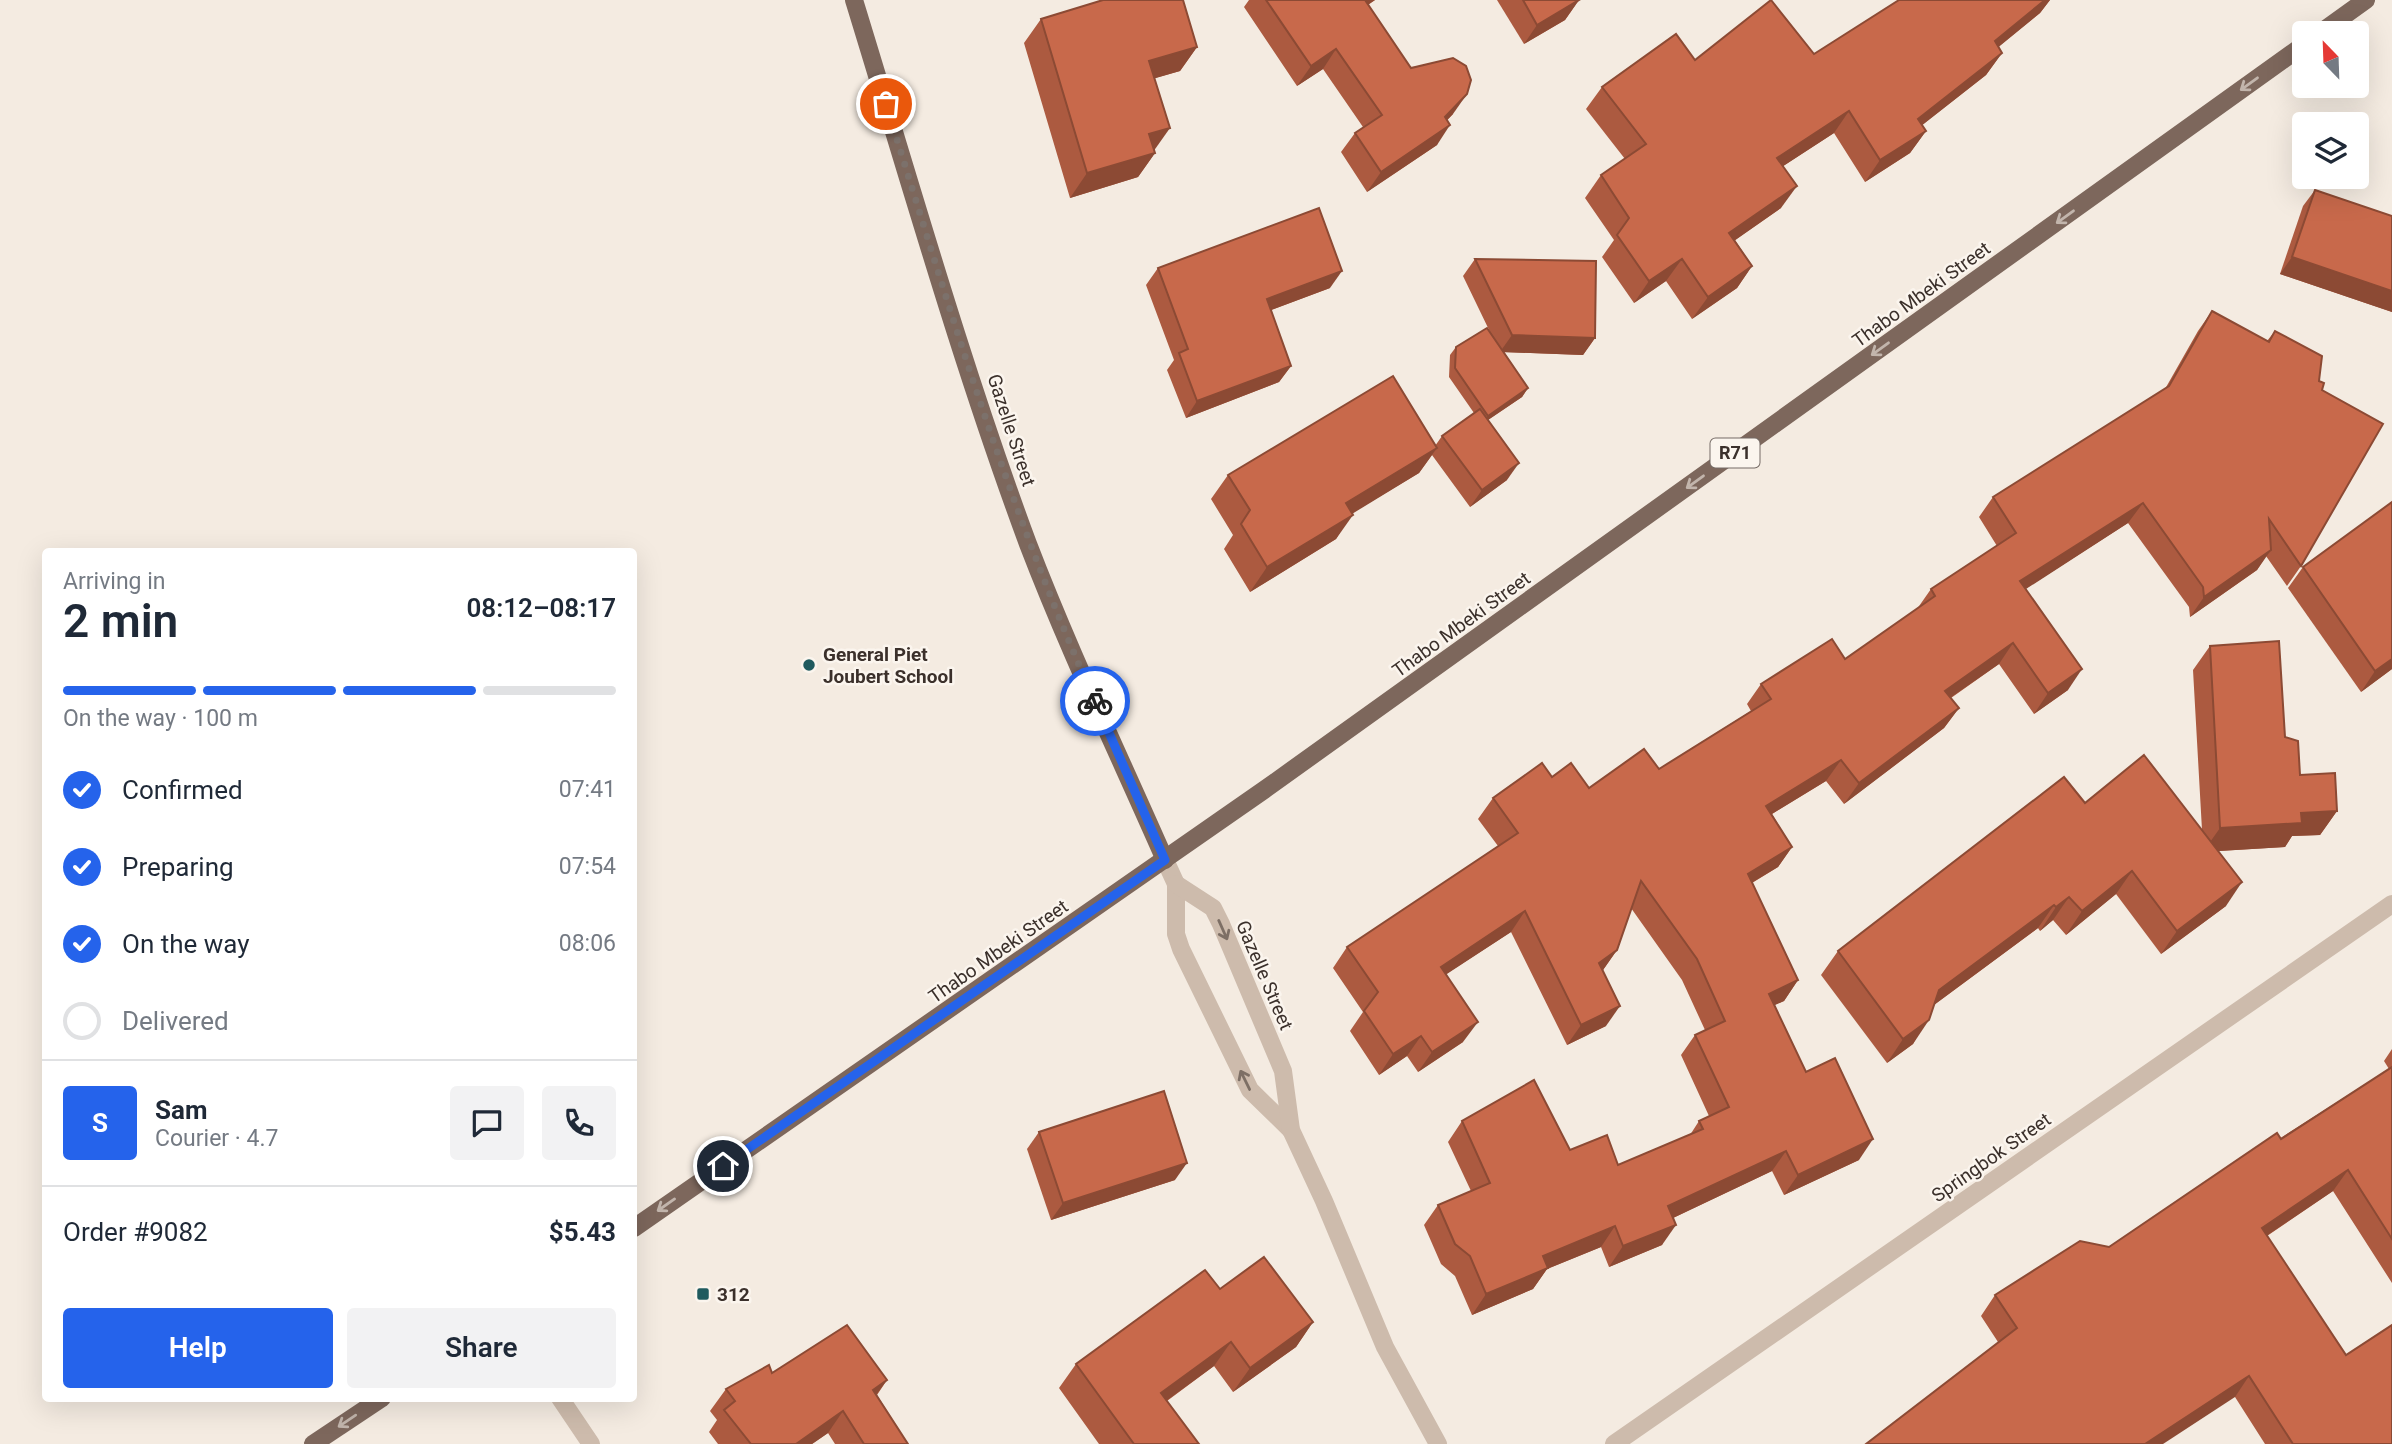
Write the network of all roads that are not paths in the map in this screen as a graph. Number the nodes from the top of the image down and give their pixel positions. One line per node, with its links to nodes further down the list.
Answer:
1 (854, 0): 5 (main road, Gazelle Street)
2 (2366, 0): 3 (main road)
3 (2337, 21)
4 (2292, 53): 5 (main road, Thabo Mbeki Street / R71, one-way to 5)
5 (1165, 860): 6 (street); 9 (main road, Thabo Mbeki Street / R71, one-way to 9)
6 (1176, 884): 8 (street, Gazelle Street, one-way to 6); 8 (street, Gazelle Street, one-way to 8)
7 (2392, 904): 15 (street, Springbok Street)
8 (1291, 1130): 14 (street, Gazelle Street)
9 (637, 1226)
10 (376, 1402): 12 (main road, one-way to 12)
11 (563, 1402): 13 (street)
12 (313, 1444)
13 (592, 1444)
14 (1438, 1444)
15 (1614, 1444)

